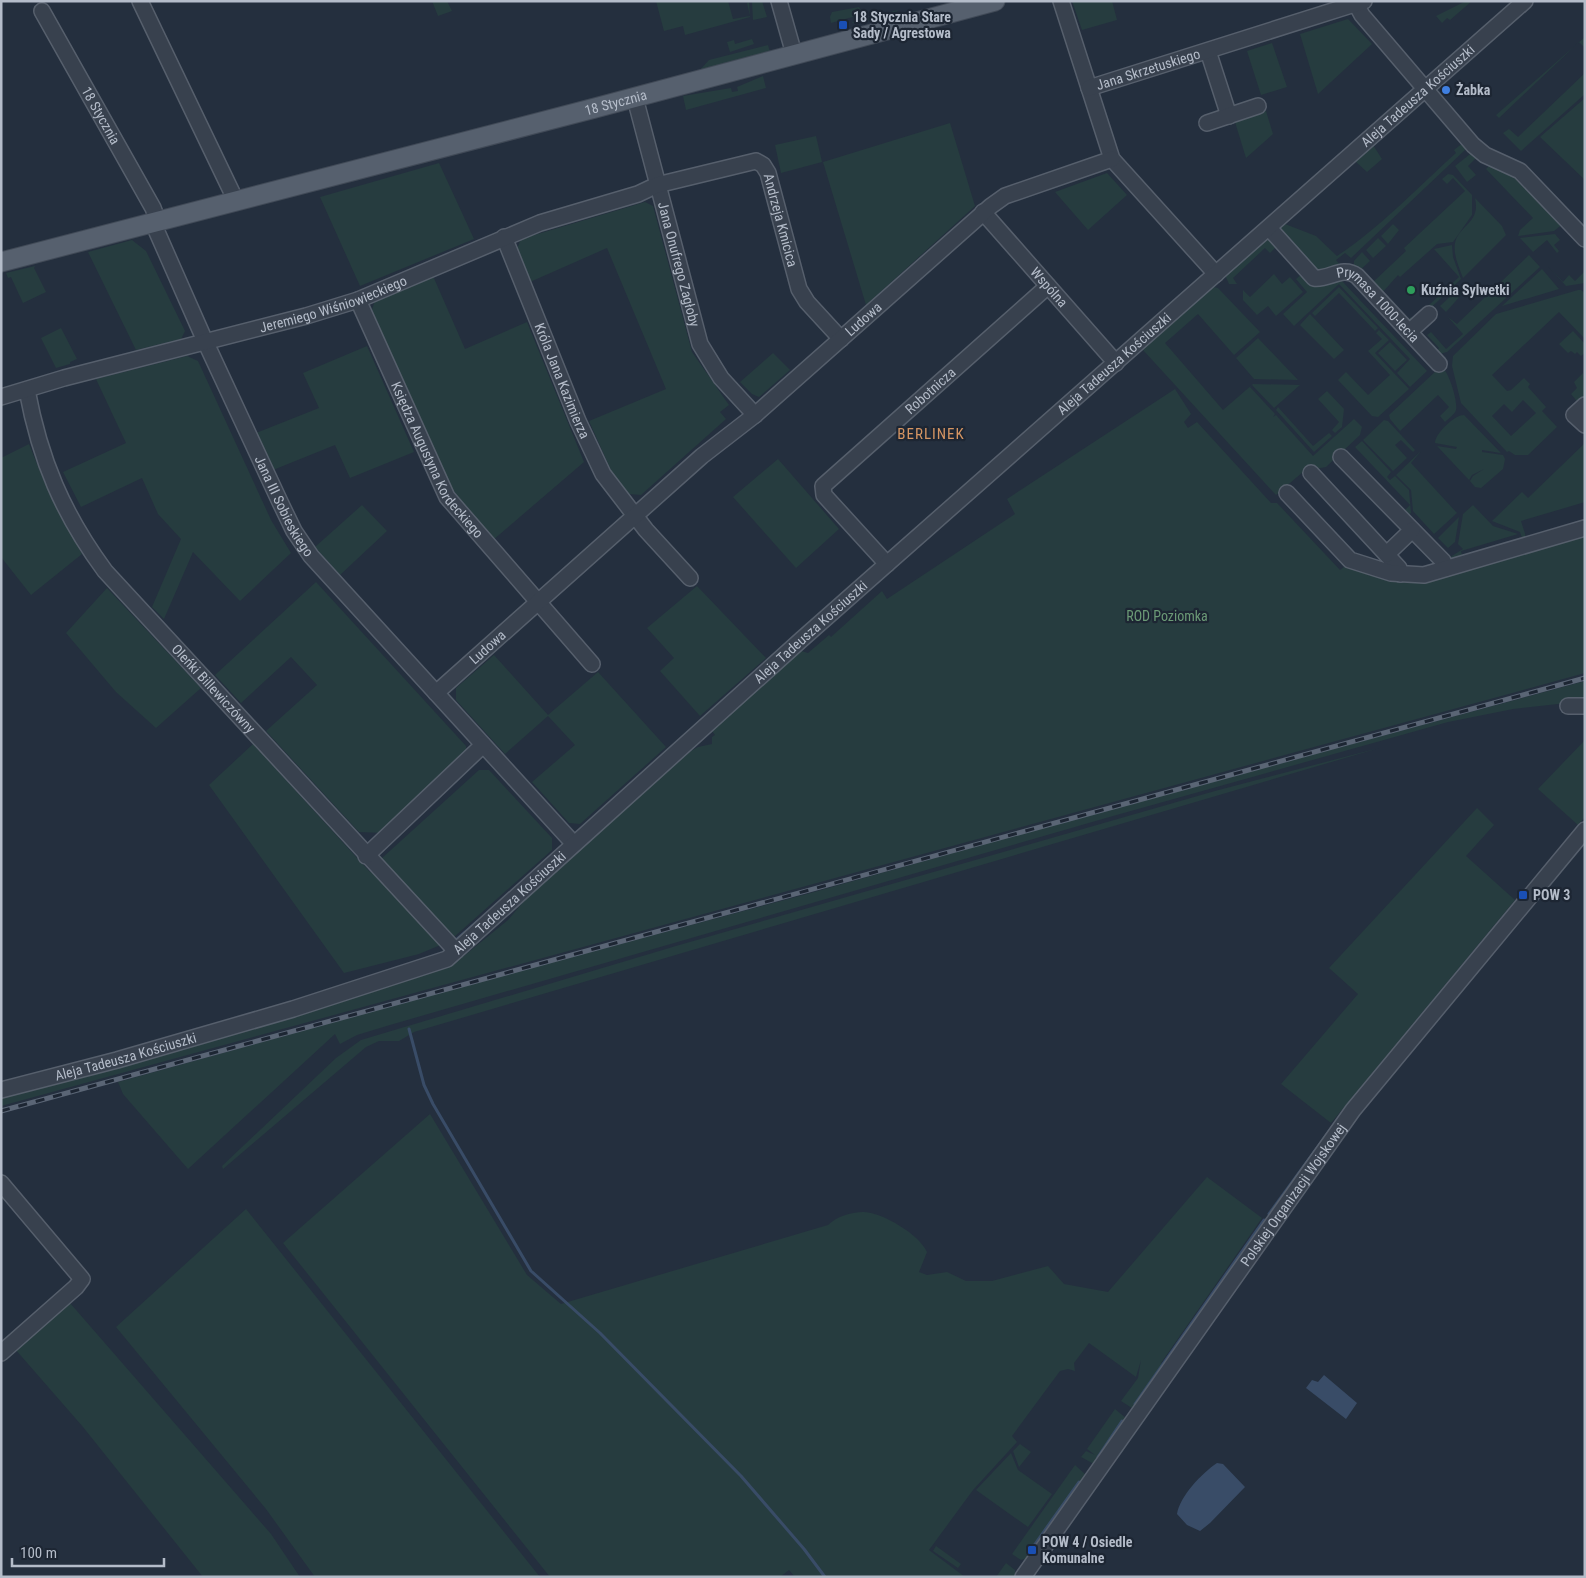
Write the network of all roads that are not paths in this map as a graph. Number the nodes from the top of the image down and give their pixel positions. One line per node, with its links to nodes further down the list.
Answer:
1 (140, 1): 18 (street)
2 (779, 1): 9 (street)
3 (995, 1): 9 (main road, 18 Stycznia)
4 (1061, 1): 10 (street)
5 (1525, 1): 11 (street, Aleja Tadeusza Kościuszki)
6 (1360, 3): 8 (street, Jana Skrzetuskiego); 11 (street)
7 (42, 11): 20 (street, 18 Stycznia)
8 (1208, 51): 10 (street, Jana Skrzetuskiego); 14 (street, Jana Skrzetuskiego)
9 (794, 54): 12 (main road, 18 Stycznia)
10 (1090, 88): 16 (street)
11 (1425, 88): 21 (street, Aleja Tadeusza Kościuszki); 23 (street)
12 (635, 98): 17 (street, Jana Onufrego Zagłoby); 18 (main road, 18 Stycznia)
13 (1258, 106): 14 (street)
14 (1229, 116): 15 (street)
15 (1207, 123)
16 (1112, 159): 19 (street, Ludowa); 25 (street)
17 (657, 185): 22 (street, Jeremiego Wiśniowieckiego); 30 (street, Andrzeja Kmicica); 37 (street, Jana Onufrego Zagłoby)
18 (236, 201): 20 (main road, 18 Stycznia)
19 (983, 212): 26 (street, Wspólna); 30 (street, Ludowa)
20 (155, 222): 24 (main road, 18 Stycznia); 31 (street, Jana III Sobieskiego)
21 (1269, 228): 25 (street, Aleja Tadeusza Kościuszki); 29 (street, Prymasa 1000-lecia)
22 (504, 237): 27 (street, Jeremiego Wiśniowieckiego); 42 (street, Króla Jana Kazimierza)
23 (1585, 239)
24 (2, 258)
25 (1216, 274): 32 (street, Aleja Tadeusza Kościuszki)
26 (1048, 286): 32 (street, Wspólna); 46 (street, Robotnicza)
27 (358, 300): 31 (street, Jeremiego Wiśniowieckiego); 50 (street, Księdza Augustyna Kordeckiego)
28 (1429, 314): 29 (street)
29 (1409, 332): 33 (street, Prymasa 1000-lecia)
30 (842, 339): 37 (street, Ludowa)
31 (204, 341): 34 (street, Jeremiego Wiśniowieckiego); 52 (street, Jana III Sobieskiego)
32 (1116, 363): 46 (street, Aleja Tadeusza Kościuszki)
33 (1439, 364)
34 (27, 390): 35 (street, Jeremiego Wiśniowieckiego); 58 (street, Oleńki Billewiczówny)
35 (1, 397)
36 (1585, 405): 38 (street)
37 (755, 415): 42 (street, Ludowa)
38 (1585, 426)
39 (1341, 457): 44 (street)
40 (1311, 473): 45 (street)
41 (1287, 493): 48 (street)
42 (635, 516): 49 (street); 50 (street, Ludowa)
43 (1585, 528): 47 (street)
44 (1412, 530): 45 (street); 47 (street)
45 (1387, 554): 48 (street)
46 (887, 564): 57 (street, Aleja Tadeusza Kościuszki)
47 (1446, 568): 48 (street)
48 (1400, 574)
49 (690, 578)
50 (539, 603): 51 (street); 52 (street, Ludowa)
51 (592, 664)
52 (436, 694): 55 (street, Jana III Sobieskiego)
53 (1568, 706): 54 (street)
54 (1585, 706)
55 (483, 745): 57 (street, Jana III Sobieskiego); 58 (street)
56 (1585, 830): 63 (street, Polskiej Organizacji Wojskowej)
57 (574, 844): 59 (street, Aleja Tadeusza Kościuszki)
58 (366, 856): 59 (street, Oleńki Billewiczówny)
59 (456, 951): 60 (street, Aleja Tadeusza Kościuszki)
60 (1, 1090)
61 (1, 1183): 62 (street)
62 (1, 1353)
63 (1023, 1577)

